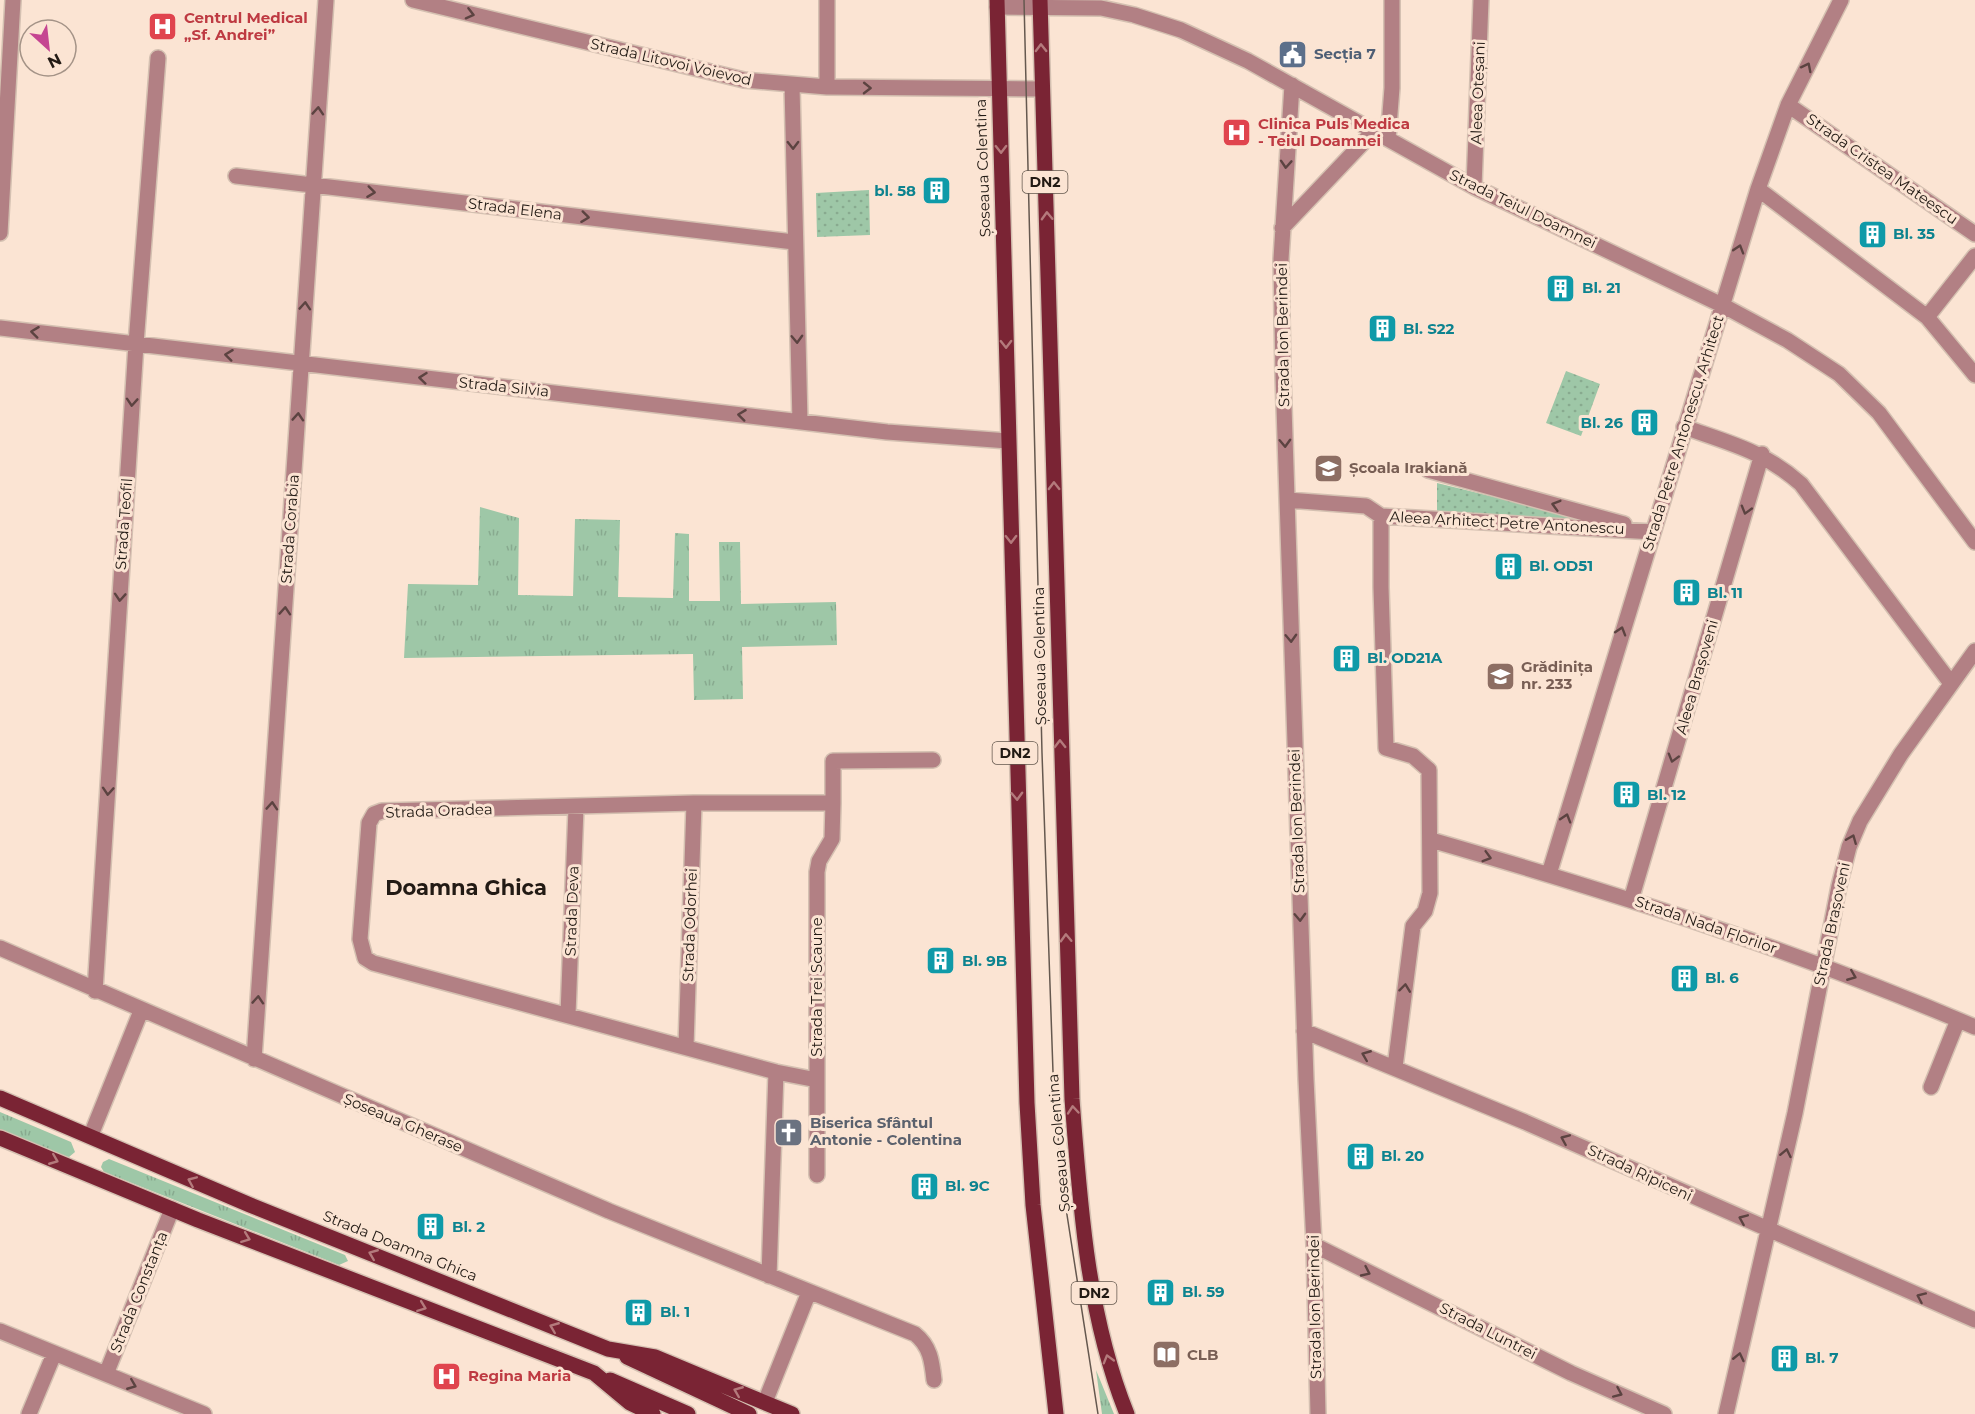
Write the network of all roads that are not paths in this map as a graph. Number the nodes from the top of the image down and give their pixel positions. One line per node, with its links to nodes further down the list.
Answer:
1 (13, 0): 24 (street)
2 (326, 0): 20 (street, Strada Corabia, one-way to 2)
3 (413, 0): 12 (street, Strada Litovoi Voievod, one-way to 12)
4 (827, 0): 13 (street)
5 (1392, 0): 18 (street)
6 (1481, 0): 21 (street, Aleea Oteșani)
7 (1841, 0): 16 (street, Strada Petre Antonescu, Arhitect, one-way to 7)
8 (1040, 3): 9 (street, Strada Teiul Doamnei); 11 (street, Strada Teiul Doamnei); 14 (main road, Șoseaua Colentina / DN2, one-way to 8)
9 (997, 4): 15 (main road, Șoseaua Colentina / DN2)
10 (158, 57): 31 (street, Strada Teofil)
11 (1292, 85): 17 (street, Strada Teiul Doamnei); 23 (street, Strada Ion Berindei, one-way to 23)
12 (792, 86): 13 (street, Strada Litovoi Voievod); 26 (street, one-way to 26)
13 (827, 87): 15 (street, Strada Litovoi Voievod, one-way to 15)
14 (1042, 89): 15 (street, Strada Litovoi Voievod); 90 (main road, Șoseaua Colentina / DN2, one-way to 14)
15 (999, 90): 36 (main road, Șoseaua Colentina / DN2, one-way to 36)
16 (1788, 105): 22 (street, Strada Petre Antonescu, Arhitect); 25 (street, Strada Cristea Mateescu)
17 (1374, 131): 18 (street, Strada Teiul Doamnei); 23 (street)
18 (1388, 139): 21 (street, Strada Teiul Doamnei)
19 (236, 177): 20 (street, Strada Elena)
20 (312, 185): 26 (street, Strada Elena, one-way to 26); 32 (street, Strada Corabia, one-way to 20)
21 (1474, 187): 28 (street, Strada Teiul Doamnei)
22 (1758, 189): 28 (street, Strada Petre Antonescu, Arhitect, one-way to 22); 29 (street)
23 (1282, 228): 39 (street, Strada Ion Berindei, one-way to 39)
24 (0, 233)
25 (1975, 234)
26 (794, 242): 34 (street, one-way to 34)
27 (1975, 256): 29 (street)
28 (1722, 305): 35 (street, Strada Petre Antonescu, Arhitect); 42 (street, Strada Teiul Doamnei)
29 (1927, 317): 33 (street)
30 (0, 328): 31 (street, Strada Silvia, one-way to 30)
31 (136, 344): 32 (street, Strada Silvia, one-way to 31); 54 (street, Strada Teofil, one-way to 54)
32 (301, 364): 34 (street, Strada Silvia, one-way to 32); 61 (street, Strada Corabia, one-way to 32)
33 (1975, 375)
34 (800, 422): 36 (street, Strada Silvia)
35 (1684, 427): 37 (street); 41 (street, Strada Petre Antonescu, Arhitect)
36 (1008, 441): 89 (main road, Șoseaua Colentina / DN2, one-way to 89)
37 (1762, 454): 44 (street); 51 (street, Aleea Brașoveni, one-way to 51)
38 (1428, 470): 41 (street, Aleea Arhitect Petre Antonescu, one-way to 38)
39 (1288, 500): 40 (street); 59 (street, Strada Ion Berindei, one-way to 59)
40 (1381, 516): 41 (street, Aleea Arhitect Petre Antonescu); 49 (street)
41 (1653, 532): 50 (street, Strada Petre Antonescu, Arhitect, one-way to 41)
42 (1975, 542)
43 (1975, 651): 44 (street, Strada Brașoveni)
44 (1950, 682): 53 (street, Strada Brașoveni, one-way to 44)
45 (933, 760): 47 (street)
46 (694, 803): 47 (street, Strada Oradea); 48 (street, Strada Oradea); 60 (street, Strada Odorhei)
47 (833, 803): 64 (street, Strada Trei Scaune)
48 (576, 808): 56 (street, Strada Deva); 56 (street, Strada Oradea)
49 (1431, 840): 50 (street, Strada Nada Florilor, one-way to 50); 62 (street, one-way to 49)
50 (1549, 874): 51 (street, Strada Nada Florilor)
51 (1631, 900): 53 (street, Strada Nada Florilor)
52 (0, 948): 54 (street, Șoseaua Gherase)
53 (1823, 965): 57 (street, Strada Nada Florilor, one-way to 57); 71 (street, Strada Brașoveni, one-way to 53)
54 (95, 991): 55 (street, Șoseaua Gherase)
55 (141, 1011): 61 (street, Șoseaua Gherase); 67 (street)
56 (568, 1014): 60 (street, Strada Oradea)
57 (1958, 1020): 58 (street, Strada Nada Florilor); 65 (street)
58 (1975, 1027)
59 (1304, 1030): 62 (street, Strada Ripiceni, one-way to 59); 72 (street, Strada Ion Berindei)
60 (686, 1046): 63 (street, Strada Oradea)
61 (255, 1059): 73 (street, Șoseaua Gherase)
62 (1395, 1067): 71 (street, Strada Ripiceni, one-way to 62)
63 (776, 1072): 64 (street, Strada Oradea); 73 (street)
64 (817, 1080): 69 (street, Strada Trei Scaune)
65 (1931, 1087)
66 (0, 1098): 67 (main road, Strada Doamna Ghica)
67 (91, 1136): 77 (main road, Strada Doamna Ghica, one-way to 67)
68 (0, 1138): 70 (main road, one-way to 70)
69 (817, 1175)
70 (172, 1209): 79 (main road, one-way to 79); 80 (street, Strada Constanța)
71 (1769, 1231): 75 (street, Strada Ripiceni, one-way to 71); 93 (street, one-way to 71)
72 (1314, 1245): 91 (street, Strada Ion Berindei); 92 (street, Strada Luntrei, one-way to 92)
73 (769, 1276): 74 (street, Șoseaua Gherase)
74 (809, 1292): 81 (street, Șoseaua Gherase); 82 (street)
75 (1975, 1320)
76 (0, 1331): 78 (street)
77 (608, 1348): 82 (main road, Strada Doamna Ghica, one-way to 77); 87 (main road)
78 (54, 1354): 80 (street); 83 (street)
79 (594, 1373): 85 (main road); 86 (main road)
80 (106, 1374): 84 (street, one-way to 84)
81 (934, 1380)
82 (765, 1402): 88 (main road, Strada Doamna Ghica)
83 (28, 1414)
84 (204, 1414)
85 (653, 1414)
86 (688, 1414)
87 (748, 1414)
88 (792, 1414)
89 (1056, 1414)
90 (1127, 1414)
91 (1318, 1414)
92 (1664, 1414)
93 (1726, 1414)

